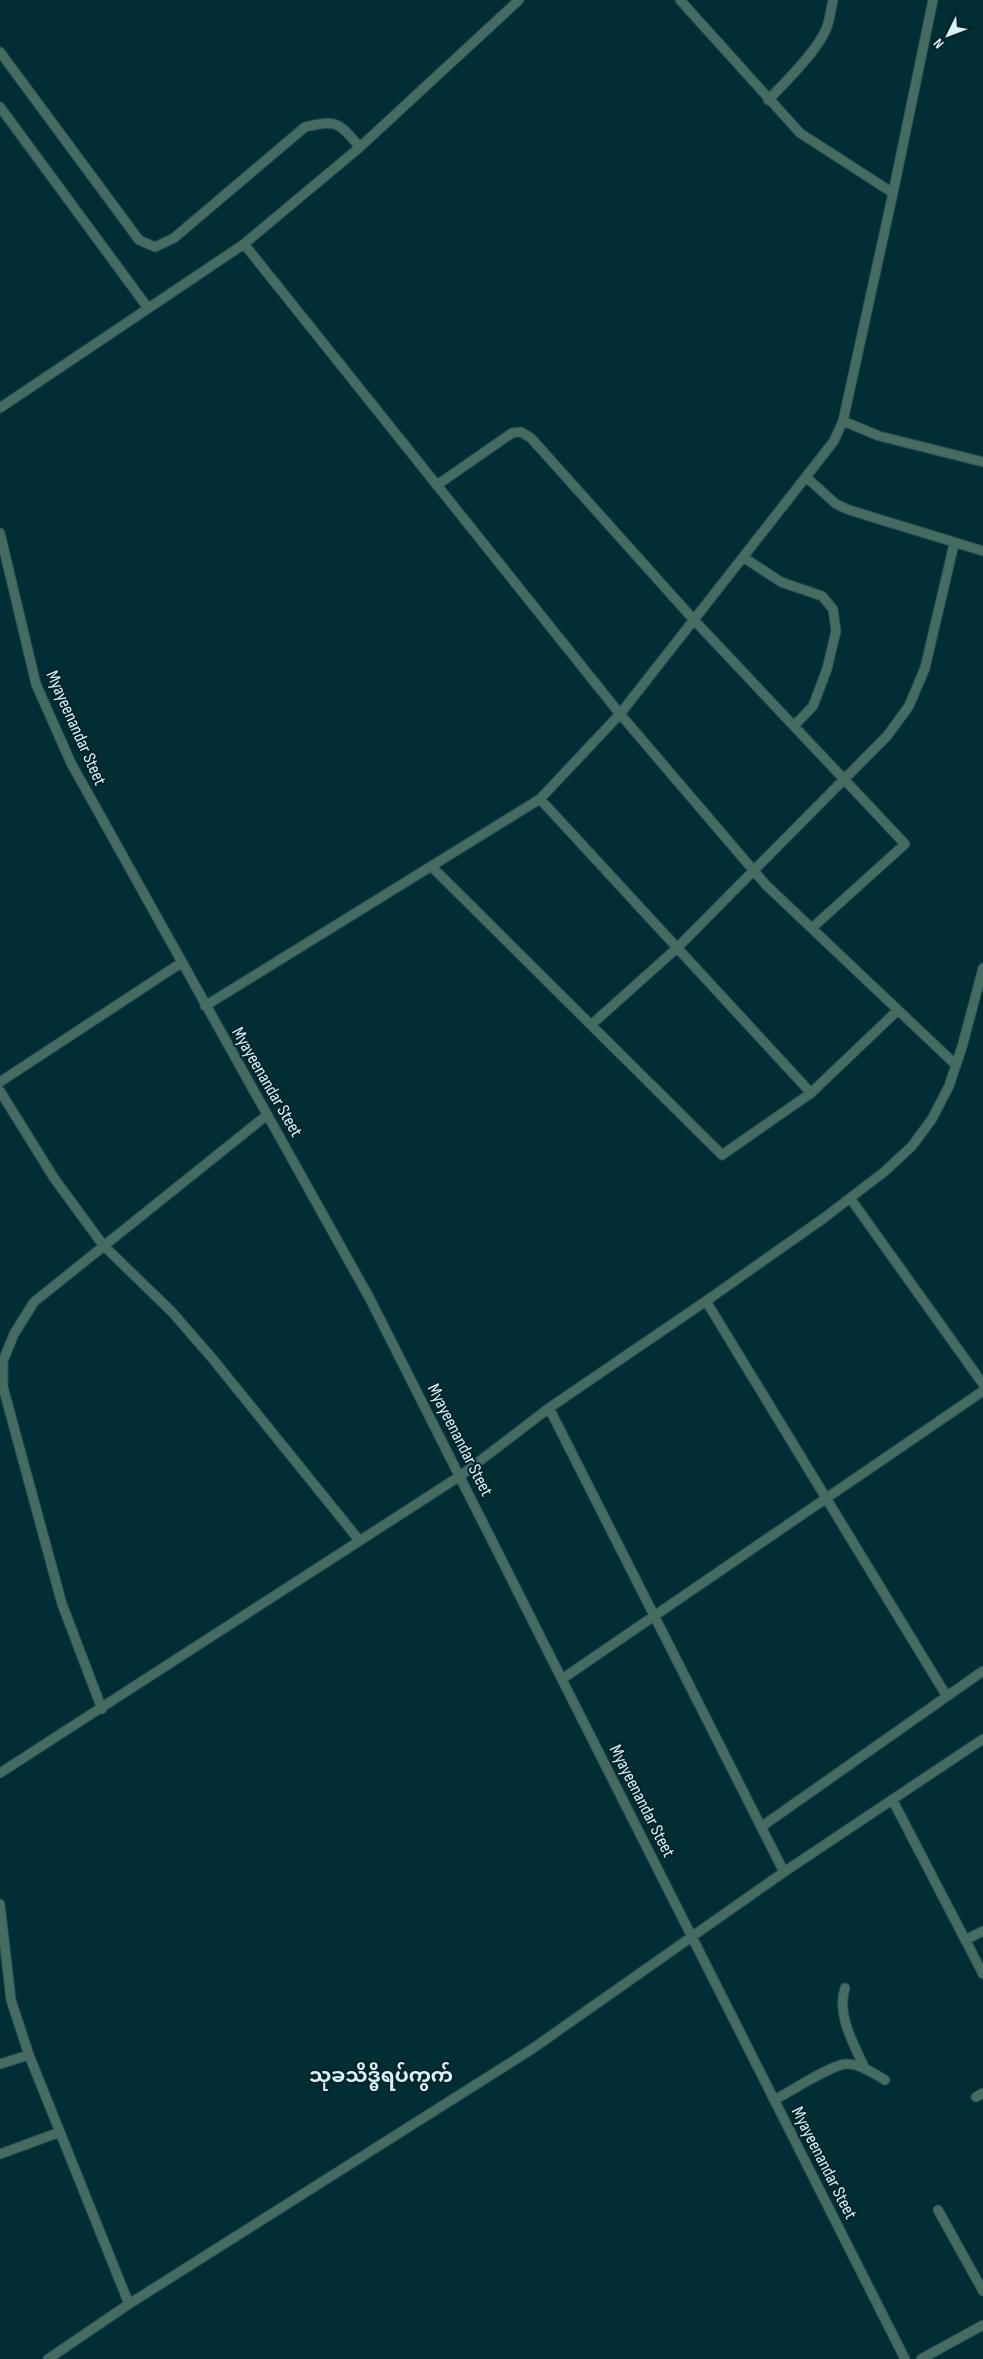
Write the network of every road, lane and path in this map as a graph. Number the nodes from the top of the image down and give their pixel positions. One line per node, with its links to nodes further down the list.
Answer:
1 (519, 0): 8 (street)
2 (680, 0): 6 (street)
3 (833, 0): 6 (street)
4 (934, 0): 9 (street)
5 (0, 52): 8 (street)
6 (768, 100): 9 (street)
7 (0, 107): 11 (street)
8 (360, 147): 10 (street)
9 (894, 193): 13 (street)
10 (244, 244): 11 (street); 16 (street)
11 (148, 308): 12 (street)
12 (0, 408)
13 (843, 421): 14 (street); 15 (street)
14 (983, 462)
15 (806, 477): 18 (street); 20 (street)
16 (437, 485): 21 (street); 22 (street)
17 (0, 533): 30 (street, Myayeenandar Steet)
18 (954, 544): 19 (street); 24 (street)
19 (983, 551)
20 (743, 557): 21 (street); 23 (street)
21 (694, 620): 22 (street); 23 (street)
22 (620, 714): 25 (street); 27 (street)
23 (794, 726): 24 (street)
24 (844, 779): 27 (street); 28 (street)
25 (540, 800): 26 (street); 29 (street)
26 (432, 866): 32 (street); 34 (street)
27 (753, 869): 28 (street); 29 (street)
28 (812, 928): 33 (street)
29 (677, 948): 34 (street); 38 (street)
30 (181, 963): 32 (street, Myayeenandar Steet); 36 (street)
31 (983, 968): 35 (street)
32 (206, 1006): 39 (street, Myayeenandar Steet)
33 (898, 1010): 35 (street); 38 (street)
34 (591, 1025): 38 (street)
35 (956, 1066): 40 (street)
36 (0, 1082)
37 (0, 1091): 41 (street)
38 (811, 1092)
39 (267, 1115): 41 (street); 46 (street, Myayeenandar Steet)
40 (850, 1198): 42 (street); 43 (street)
41 (103, 1246): 48 (street); 53 (street)
42 (706, 1301): 45 (street); 47 (street)
43 (983, 1384)
44 (983, 1391): 47 (street)
45 (549, 1408): 46 (street); 49 (street)
46 (460, 1476): 48 (street); 51 (street, Myayeenandar Steet)
47 (826, 1497): 49 (street); 52 (street)
48 (359, 1540): 53 (street)
49 (654, 1616): 51 (street); 57 (street)
50 (983, 1671): 52 (street)
51 (562, 1679): 61 (street, Myayeenandar Steet)
52 (946, 1695): 57 (street)
53 (102, 1709): 55 (street)
54 (983, 1739): 56 (street)
55 (0, 1773)
56 (893, 1801): 58 (street); 62 (street)
57 (761, 1826): 58 (street)
58 (784, 1872): 61 (street)
59 (0, 1904): 65 (street)
60 (983, 1930): 62 (street)
61 (692, 1938): 69 (street, Myayeenandar Steet); 74 (street)
62 (965, 1940): 63 (street)
63 (983, 1974)
64 (845, 1988): 67 (street)
65 (28, 2055): 66 (street); 70 (street)
66 (0, 2064)
67 (865, 2068): 68 (street); 69 (street)
68 (885, 2080)
69 (774, 2100): 77 (street, Myayeenandar Steet)
70 (60, 2132): 71 (street); 74 (street)
71 (0, 2154)
72 (938, 2210): 73 (street)
73 (983, 2291)
74 (129, 2304): 76 (street)
75 (983, 2325): 78 (street)
76 (48, 2359)
77 (905, 2359)
78 (921, 2359)

